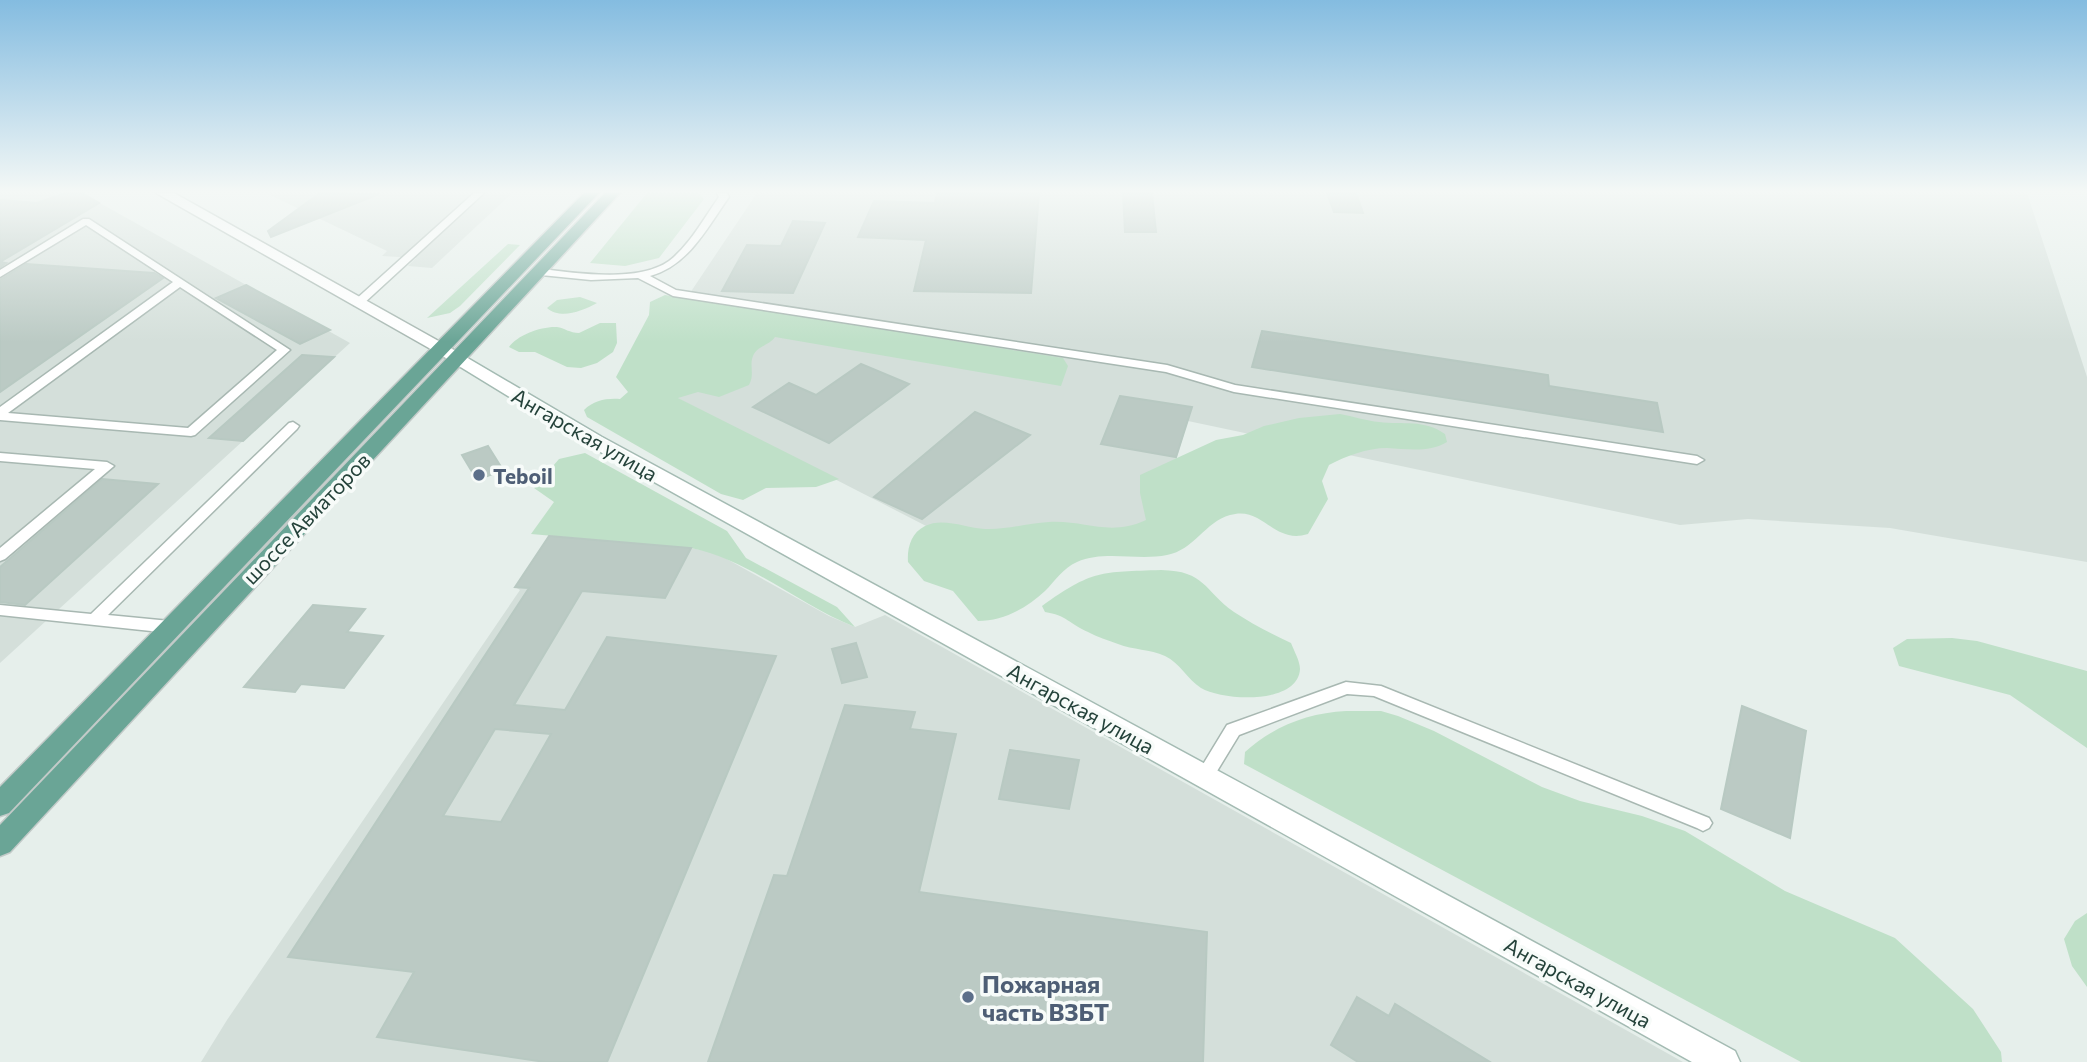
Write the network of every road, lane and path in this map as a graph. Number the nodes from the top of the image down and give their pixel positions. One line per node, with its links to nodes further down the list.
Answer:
1 (51, 243): 9 (lane)
2 (119, 243): 11 (lane)
3 (251, 243): 12 (main road, Ангарская улица)
4 (425, 243): 12 (lane)
5 (549, 243): 13 (main road, шоссе Авиаторов)
6 (568, 243): 8 (main road, шоссе Авиаторов)
7 (689, 243): 10 (lane)
8 (541, 272): 10 (lane); 13 (main road, шоссе Авиаторов)
9 (0, 274)
10 (640, 275): 17 (lane)
11 (180, 282): 14 (lane); 14 (lane)
12 (358, 303): 13 (main road, Ангарская улица)
13 (451, 354): 21 (main road, шоссе Авиаторов); 22 (main road, Ангарская улица); 25 (main road, шоссе Авиаторов)
14 (0, 414)
15 (293, 426): 20 (lane)
16 (0, 457): 18 (lane)
17 (1697, 460)
18 (0, 556)
19 (0, 610): 20 (lane)
20 (93, 620): 21 (lane)
21 (170, 627): 23 (main road, шоссе Авиаторов)
22 (1205, 776): 24 (lane); 26 (main road, Ангарская улица)
23 (0, 805)
24 (1703, 823)
25 (0, 844)
26 (1724, 1062)

